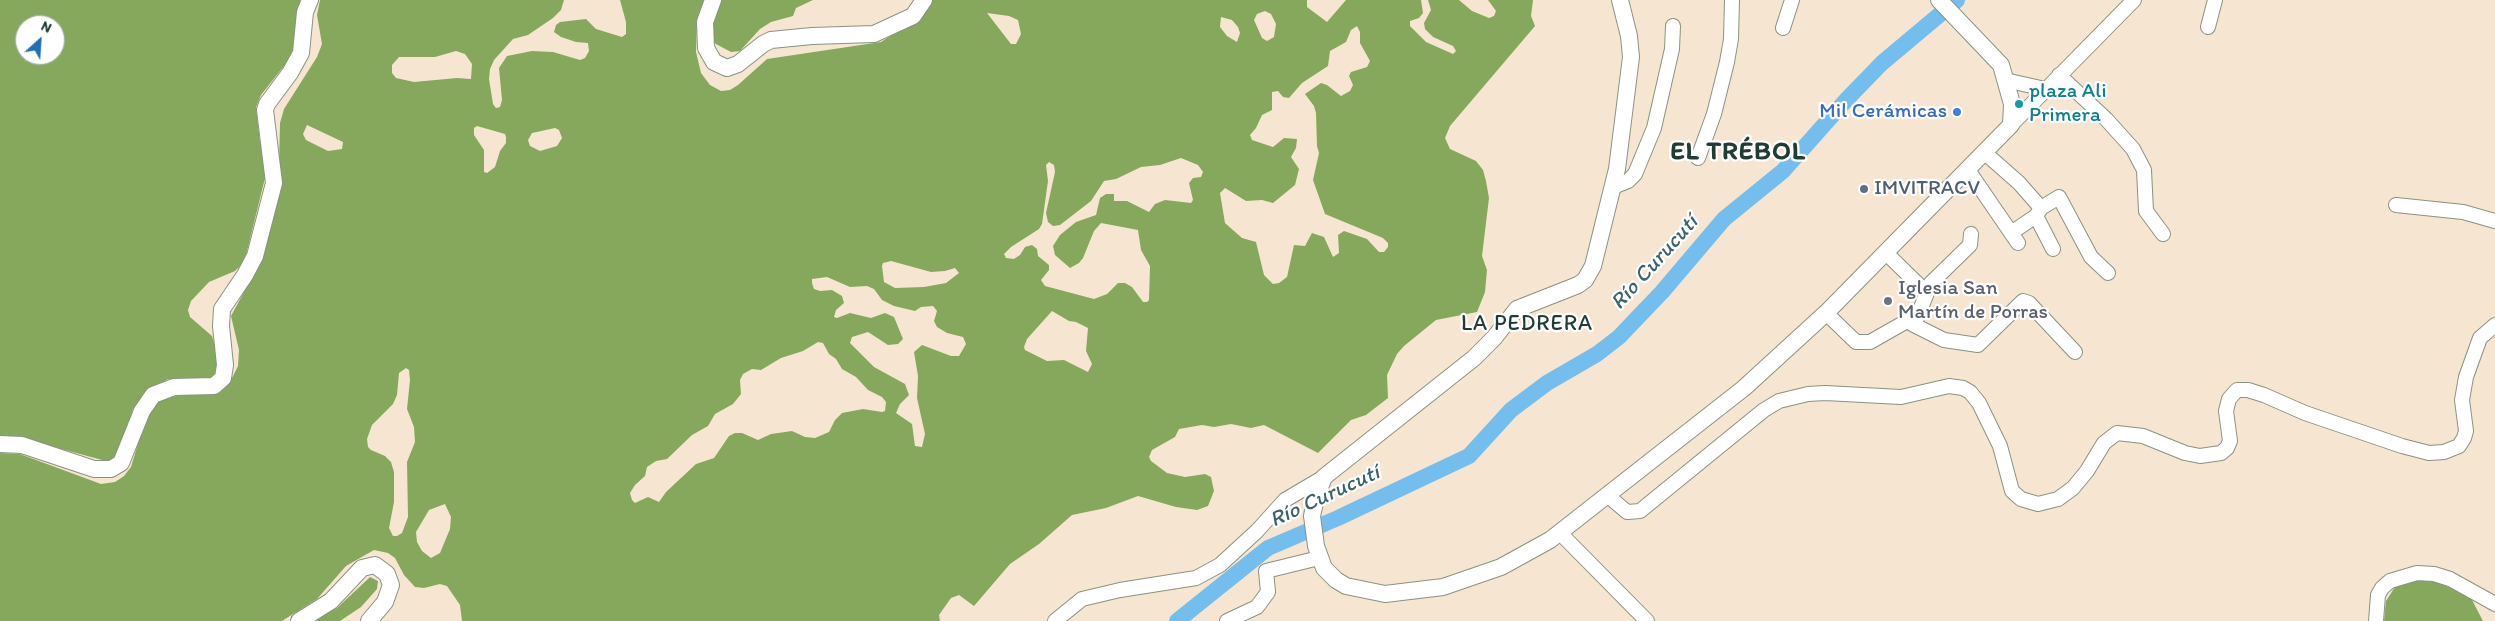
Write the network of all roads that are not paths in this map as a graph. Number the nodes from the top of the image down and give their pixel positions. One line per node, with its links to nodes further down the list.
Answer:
1 (310, 0): 36 (main road)
2 (713, 0): 3 (main road)
3 (924, 0)
4 (1620, 0): 22 (main road)
5 (1732, 0): 20 (street)
6 (1792, 0): 13 (street)
7 (1930, 0): 14 (main road)
8 (1939, 0): 14 (main road)
9 (2134, 0): 15 (street)
10 (2215, 0): 12 (street)
11 (1674, 26): 22 (street)
12 (2208, 27)
13 (1783, 28)
14 (1961, 29): 16 (main road)
15 (2058, 75): 17 (street); 27 (street)
16 (2005, 80): 17 (street); 18 (main road)
17 (2045, 90): 18 (street)
18 (2011, 125): 19 (main road)
19 (1985, 153): 21 (main road); 24 (street)
20 (1698, 158)
21 (1968, 170): 24 (street); 29 (main road)
22 (1613, 187): 37 (main road)
23 (2396, 205): 25 (street)
24 (2038, 212): 28 (street); 30 (street)
25 (2495, 221)
26 (1971, 234): 31 (street)
27 (2163, 234)
28 (2053, 249)
29 (1886, 253): 31 (street); 32 (main road)
30 (2108, 274)
31 (1926, 292): 34 (street)
32 (1826, 312): 34 (street); 38 (main road)
33 (2495, 324): 38 (street)
34 (1914, 325): 35 (street)
35 (2075, 352)
36 (0, 444)
37 (1324, 477): 40 (main road); 44 (street)
38 (1607, 495): 39 (main road)
39 (1560, 533): 40 (main road); 46 (street)
40 (1319, 558): 45 (street)
41 (2495, 604): 47 (street)
42 (298, 621): 43 (main road)
43 (369, 621)
44 (1055, 621)
45 (1227, 621)
46 (1647, 621)
47 (2376, 621)

